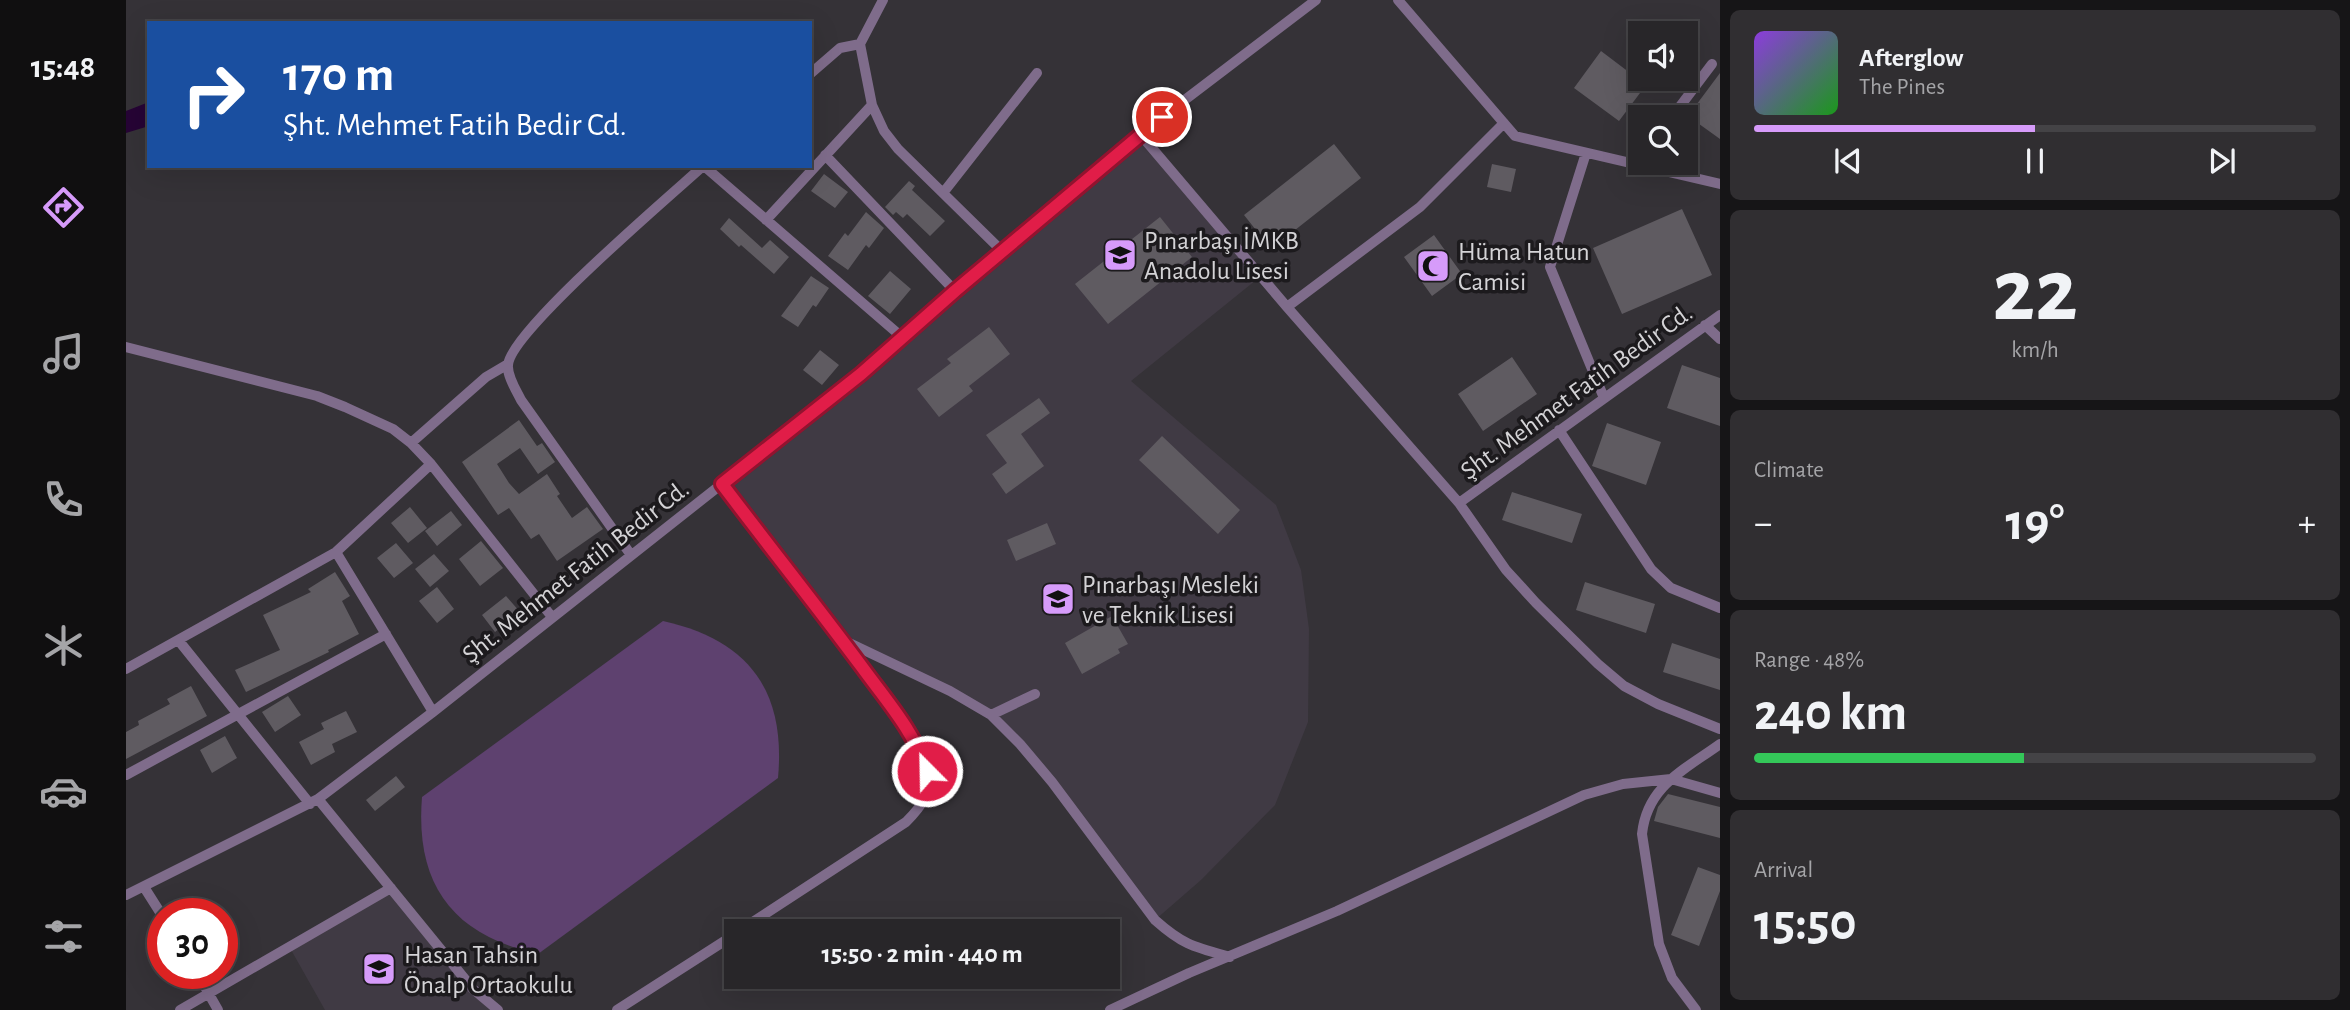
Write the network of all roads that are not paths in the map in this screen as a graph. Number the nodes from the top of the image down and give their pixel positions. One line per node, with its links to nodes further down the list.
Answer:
1 (883, 0): 4 (street)
2 (1316, 0): 11 (street, Şht. Mehmet Fatih Bedir Cd.)
3 (1398, 0): 10 (street)
4 (860, 44): 6 (street); 8 (street)
5 (1712, 64): 9 (street)
6 (812, 72)
7 (1037, 73): 19 (street)
8 (872, 105): 13 (street); 19 (street)
9 (1681, 105)
10 (1504, 123): 12 (street); 23 (street)
11 (1140, 134): 21 (street, Şht. Mehmet Fatih Bedir Cd.); 23 (street)
12 (1586, 153): 14 (street); 30 (street)
13 (825, 155): 20 (street); 22 (street)
14 (1628, 161)
15 (702, 168): 29 (street)
16 (706, 168): 20 (street)
17 (1685, 175): 18 (street)
18 (1720, 184)
19 (943, 193): 21 (street)
20 (766, 220): 26 (street)
21 (1002, 251): 22 (street, Şht. Mehmet Fatih Bedir Cd.)
22 (955, 291): 26 (street, Şht. Mehmet Fatih Bedir Cd.)
23 (1287, 307): 35 (street)
24 (1720, 316): 25 (street, Şht. Mehmet Fatih Bedir Cd.)
25 (1705, 326): 27 (street); 30 (street, Şht. Mehmet Fatih Bedir Cd.)
26 (903, 338): 34 (street, Şht. Mehmet Fatih Bedir Cd.)
27 (1720, 339)
28 (126, 347): 32 (street)
29 (508, 364): 32 (street); 37 (street)
30 (1604, 398): 31 (street, Şht. Mehmet Fatih Bedir Cd.)
31 (1559, 430): 35 (street, Şht. Mehmet Fatih Bedir Cd.); 38 (street)
32 (411, 443): 33 (street)
33 (431, 464): 36 (street); 39 (street)
34 (722, 484): 37 (street, Şht. Mehmet Fatih Bedir Cd.); 41 (street)
35 (1459, 503): 48 (street)
36 (336, 552): 40 (street); 42 (street)
37 (631, 555): 39 (street, Şht. Mehmet Fatih Bedir Cd.)
38 (1720, 608)
39 (552, 617): 45 (street, Şht. Mehmet Fatih Bedir Cd.)
40 (386, 634): 45 (street); 46 (street)
41 (843, 640): 47 (street); 58 (street)
42 (179, 641): 43 (street); 46 (street)
43 (126, 669)
44 (1035, 694): 47 (street)
45 (433, 712): 53 (street, Şht. Mehmet Fatih Bedir Cd.)
46 (238, 714): 50 (street); 53 (street)
47 (991, 716): 60 (street)
48 (1720, 729)
49 (1720, 744): 51 (street)
50 (126, 775)
51 (1671, 779): 52 (street); 60 (street); 68 (street)
52 (1720, 793)
53 (314, 802): 54 (street, Şht. Mehmet Fatih Bedir Cd.); 55 (street)
54 (144, 887): 56 (street, Şht. Mehmet Fatih Bedir Cd.); 57 (street)
55 (391, 888): 62 (street); 65 (street)
56 (128, 891)
57 (151, 898)
58 (758, 919)
59 (724, 941): 66 (street)
60 (1230, 957): 67 (street)
61 (207, 989): 62 (street)
62 (209, 993): 63 (street); 64 (street)
63 (180, 1010)
64 (218, 1010)
65 (498, 1010)
66 (617, 1010)
67 (1110, 1010)
68 (1696, 1010)

